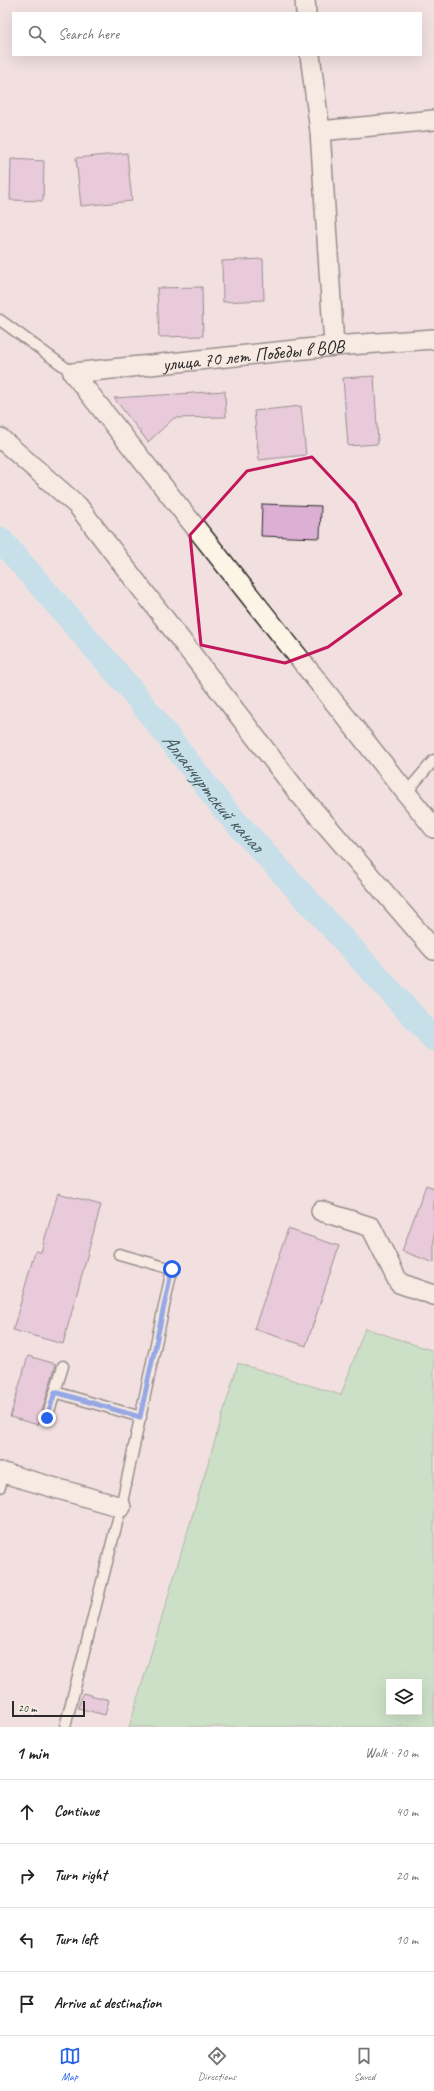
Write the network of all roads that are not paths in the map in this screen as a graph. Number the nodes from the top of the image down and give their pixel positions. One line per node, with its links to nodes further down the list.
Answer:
1 (305, 0): 2 (street)
2 (306, 12)
3 (310, 56): 5 (street)
4 (434, 120): 5 (street)
5 (320, 131): 8 (street)
6 (0, 320): 9 (lane)
7 (434, 339): 8 (street, улица 70 лет Победы в ВОВ)
8 (334, 346): 9 (street, улица 70 лет Победы в ВОВ)
9 (73, 373): 12 (street)
10 (0, 438): 14 (street)
11 (434, 760): 12 (lane)
12 (406, 793): 13 (street)
13 (434, 828)
14 (434, 950)
15 (321, 1211): 17 (street)
16 (119, 1254): 20 (lane)
17 (434, 1295)
18 (62, 1366): 19 (lane)
19 (55, 1392): 20 (lane); 21 (lane)
20 (140, 1417): 23 (lane)
21 (47, 1418)
22 (1, 1477): 23 (street)
23 (121, 1507): 24 (lane)
24 (65, 1727)

